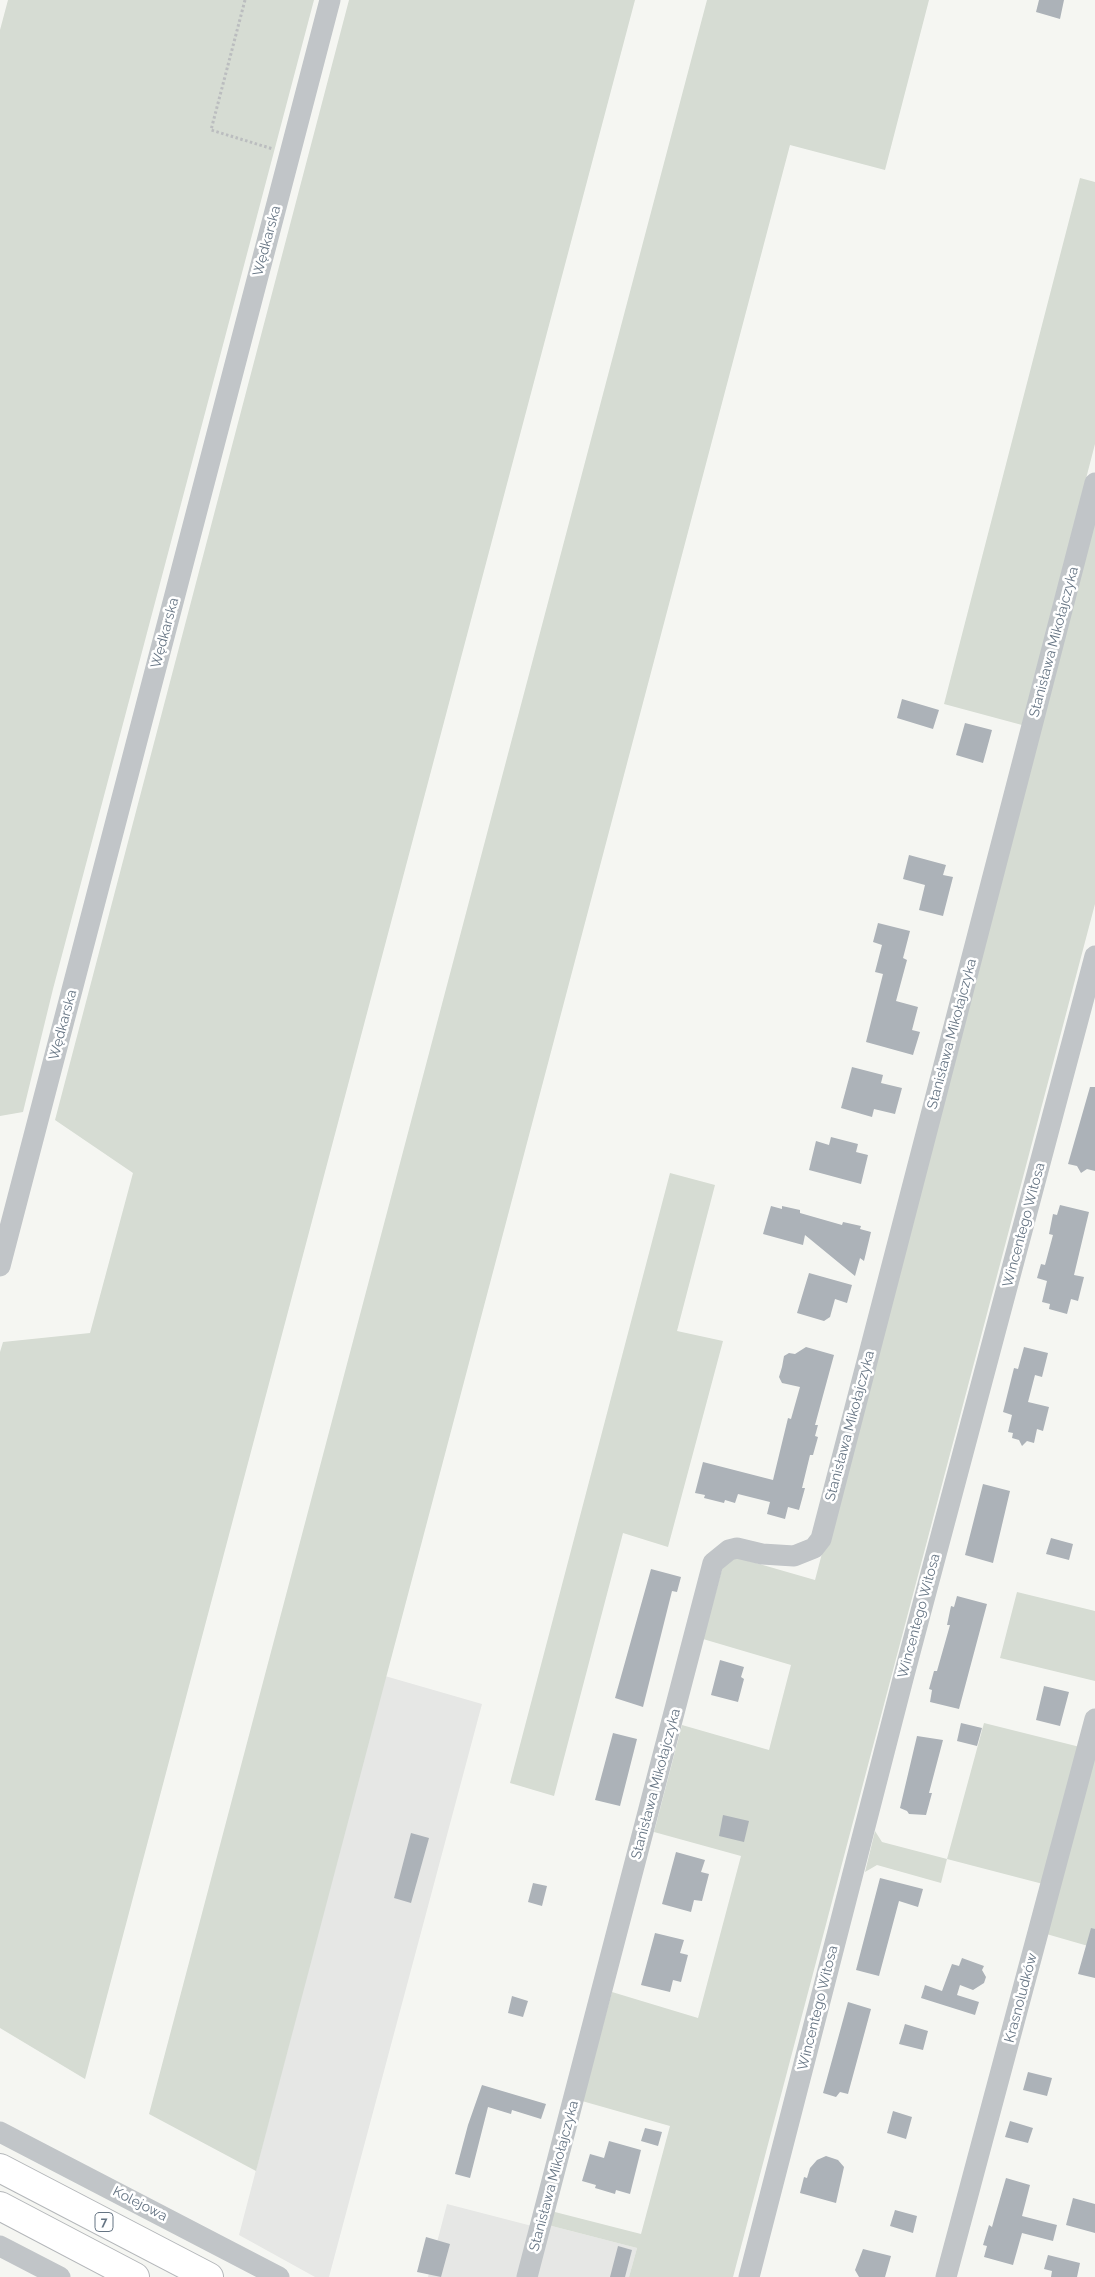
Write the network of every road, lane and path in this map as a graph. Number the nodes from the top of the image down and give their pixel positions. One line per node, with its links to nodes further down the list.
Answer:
1 (245, 0): 3 (path)
2 (330, 0): 3 (street, Wędkarska)
3 (290, 154): 6 (street, Wędkarska)
4 (1095, 483): 16 (street, Stanisława Mikołajczyka)
5 (1095, 956): 17 (street, Wincentego Witosa)
6 (0, 1266)
7 (1095, 1719): 18 (street, Krasnoludków)
8 (0, 2132): 15 (street, Kolejowa)
9 (0, 2168): 14 (highway, 7)
10 (0, 2206): 13 (highway)
11 (0, 2246): 12 (street)
12 (60, 2277)
13 (135, 2277)
14 (209, 2277)
15 (279, 2277)
16 (527, 2277)
17 (749, 2277)
18 (946, 2277)

